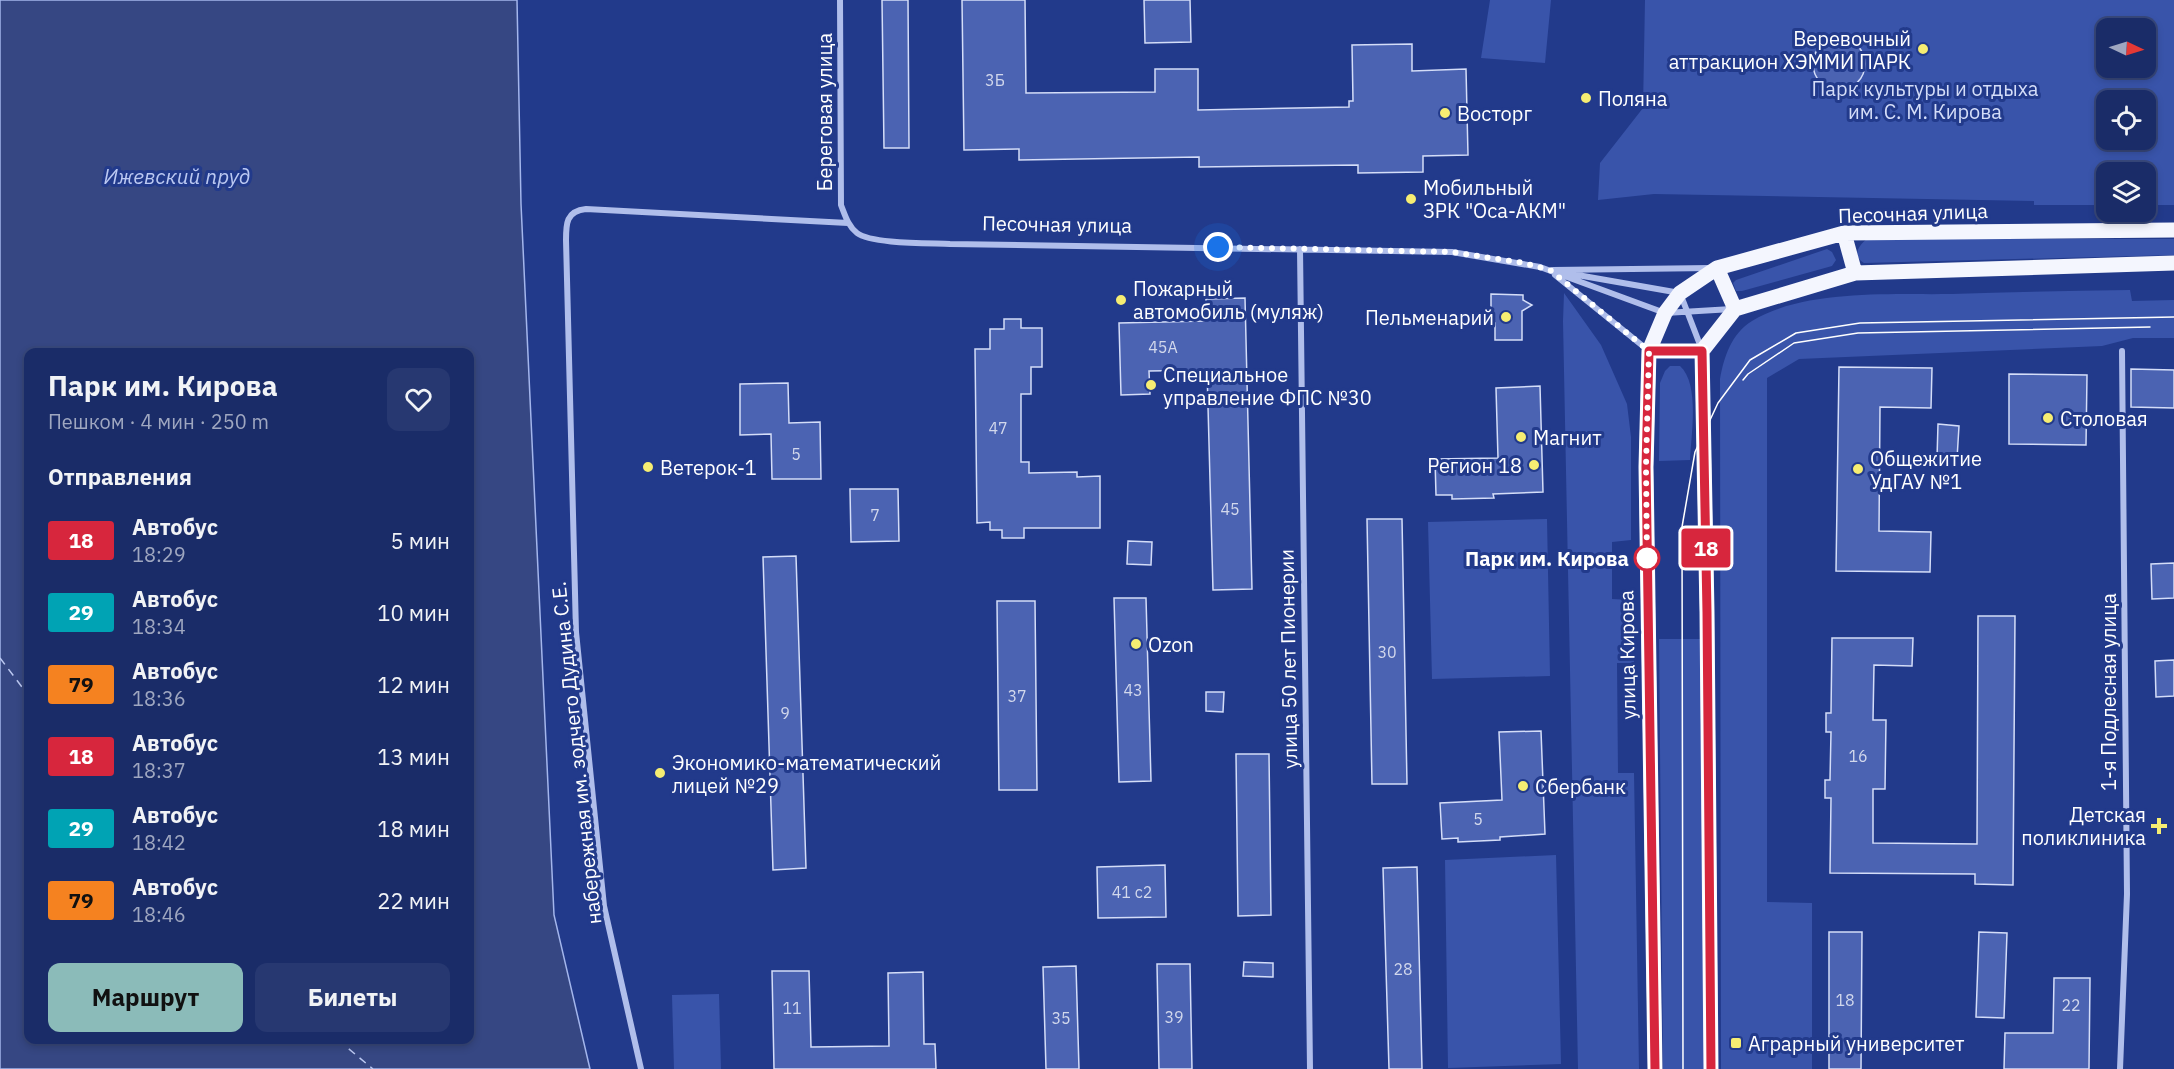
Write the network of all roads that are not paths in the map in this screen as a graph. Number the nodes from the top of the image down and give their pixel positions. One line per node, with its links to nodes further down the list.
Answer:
1 (840, 0): 2 (street, Береговая улица)
2 (848, 223): 5 (street, Песочная улица); 17 (street, набережная им. зодчего Дудина С.Е.)
3 (2174, 230): 4 (main road, Песочная улица)
4 (1844, 233): 7 (main road, Песочная улица); 9 (main road)
5 (1300, 249): 8 (street, Песочная улица); 18 (street, улица 50 лет Пионерии)
6 (2174, 263): 9 (main road, Песочная улица)
7 (1717, 268): 8 (street, Песочная улица); 10 (main road, улица Кирова); 11 (main road)
8 (1550, 270): 10 (street, Песочная улица); 13 (street, Песочная улица); 14 (street, Песочная улица)
9 (1855, 273): 11 (main road, Песочная улица)
10 (1680, 293): 12 (street); 13 (main road, улица Кирова)
11 (1735, 309): 12 (street, Песочная улица); 15 (main road)
12 (1687, 311): 13 (street, Песочная улица); 15 (street)
13 (1665, 312): 14 (main road, улица Кирова)
14 (1649, 351): 15 (main road); 19 (main road, улица Кирова)
15 (1702, 351): 20 (main road)
16 (2122, 351): 21 (street, 1-я Подлесная улица)
17 (641, 1069)
18 (1310, 1069)
19 (1655, 1069)
20 (1711, 1069)
21 (2120, 1069)

